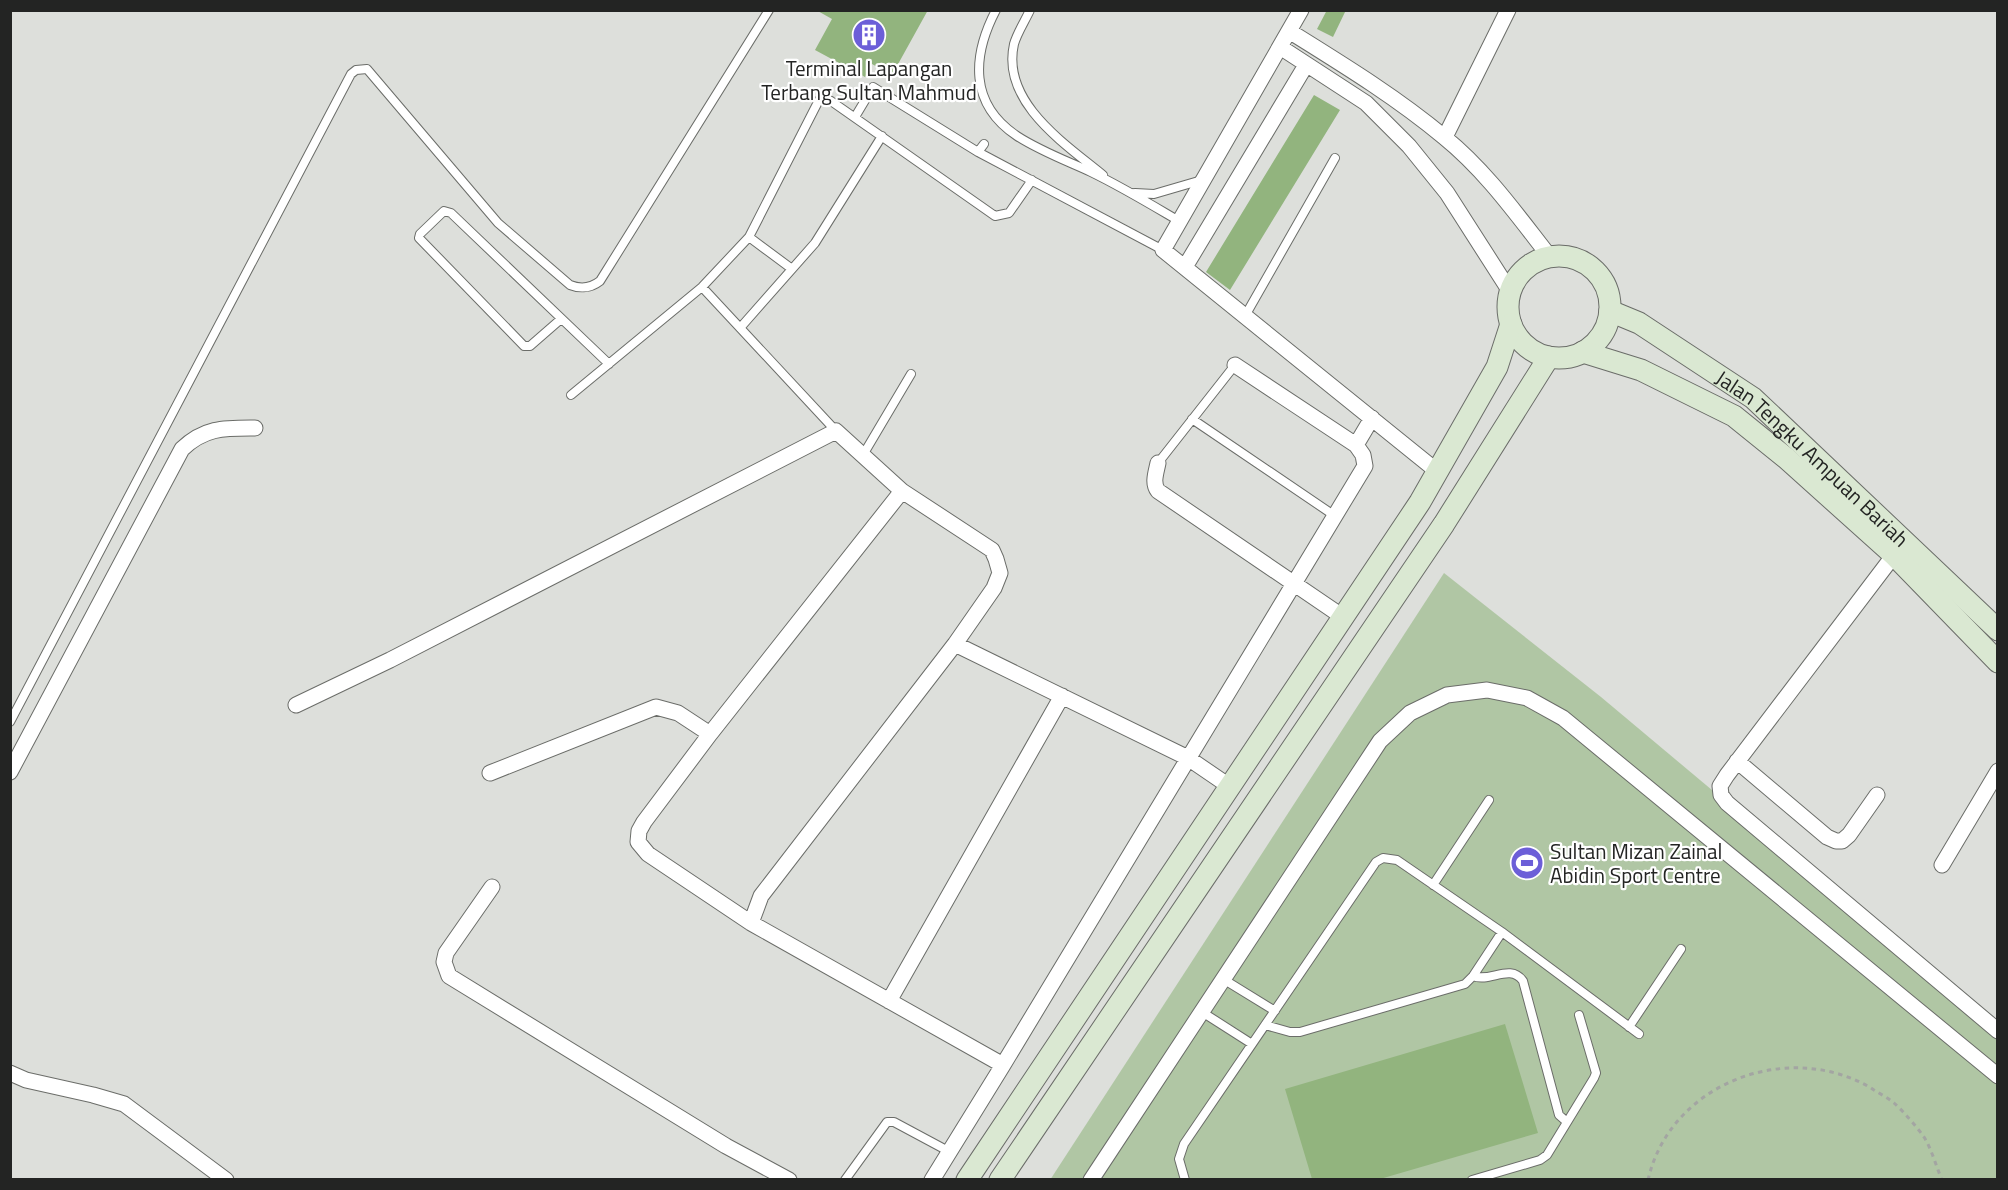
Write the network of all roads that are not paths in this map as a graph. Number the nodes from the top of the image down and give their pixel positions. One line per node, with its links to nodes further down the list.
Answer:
1 (769, 10): 56 (lane)
2 (996, 10): 17 (lane)
3 (1030, 10): 17 (lane)
4 (1301, 10): 6 (street)
5 (1508, 10): 11 (street)
6 (1289, 31): 7 (street); 11 (street)
7 (1280, 47): 8 (street); 16 (street)
8 (1306, 64): 23 (street); 26 (street)
9 (855, 117): 10 (lane); 13 (lane); 20 (lane)
10 (882, 136): 15 (lane); 24 (lane)
11 (1445, 137): 22 (street)
12 (984, 144): 13 (lane)
13 (978, 152): 15 (lane)
14 (1335, 158): 28 (lane)
15 (1032, 180): 21 (lane)
16 (1203, 180): 18 (lane); 19 (street)
17 (1113, 183): 18 (lane)
18 (1133, 193): 19 (lane)
19 (1179, 221): 21 (street)
20 (749, 237): 24 (lane); 25 (lane)
21 (1163, 250): 23 (street)
22 (1550, 257): 26 (main road); 27 (main road)
23 (1185, 267): 28 (street)
24 (792, 269): 31 (lane)
25 (702, 287): 31 (lane); 34 (lane)
26 (1511, 293): 30 (main road)
27 (1610, 311): 32 (main road); 51 (main road, Jalan Tengku Ampuan Bariah)
28 (1245, 316): 38 (street)
29 (561, 319): 29 (lane); 34 (lane)
30 (1511, 324): 33 (main road); 45 (main road)
31 (740, 328): 41 (lane)
32 (1583, 352): 33 (main road); 48 (main road, Jalan Tengku Ampuan Bariah)
33 (1549, 357): 93 (main road)
34 (609, 364): 37 (lane)
35 (1235, 364): 39 (lane); 42 (street)
36 (911, 374): 43 (lane)
37 (571, 395)
38 (1372, 418): 42 (street); 45 (street)
39 (1192, 419): 44 (lane); 47 (lane)
40 (255, 428): 61 (street)
41 (836, 431): 43 (street); 55 (street)
42 (1356, 445): 47 (street)
43 (863, 455): 46 (street)
44 (1158, 464): 49 (street)
45 (1438, 472): 50 (main road)
46 (902, 491): 52 (street); 57 (street)
47 (1335, 516): 49 (street)
48 (1894, 555): 53 (main road, Jalan Tengku Ampuan Bariah); 59 (street)
49 (1293, 584): 50 (street); 58 (street)
50 (1343, 617): 63 (main road)
51 (1998, 630)
52 (955, 644): 54 (street); 69 (street)
53 (1998, 662)
54 (1062, 696): 58 (street); 74 (street)
55 (296, 705)
56 (10, 722)
57 (710, 734): 62 (street); 69 (street)
58 (1188, 758): 63 (street); 83 (street)
59 (1737, 761): 64 (street); 80 (street)
60 (1998, 771): 66 (street)
61 (10, 772)
62 (490, 773)
63 (1229, 786): 92 (main road)
64 (1877, 795)
65 (1490, 800): 67 (lane)
66 (1942, 865)
67 (1433, 885): 70 (lane); 75 (lane)
68 (492, 887): 89 (street)
69 (752, 923): 74 (street)
70 (1502, 932): 72 (lane); 79 (lane)
71 (1681, 949): 79 (lane)
72 (1473, 976): 78 (lane); 86 (lane)
73 (1223, 979): 75 (lane); 76 (street); 85 (street)
74 (889, 1001): 83 (street)
75 (1275, 1011): 78 (lane)
76 (1202, 1012): 82 (lane); 94 (street)
77 (1579, 1015): 86 (lane)
78 (1265, 1025): 82 (lane)
79 (1629, 1027): 81 (lane)
80 (1998, 1031)
81 (1639, 1034)
82 (1252, 1044): 95 (lane)
83 (1003, 1065): 87 (street)
84 (10, 1073): 88 (street)
85 (1998, 1076)
86 (1567, 1122): 96 (lane)
87 (950, 1152): 90 (lane); 91 (street)
88 (224, 1179)
89 (789, 1179)
90 (845, 1179)
91 (932, 1179)
92 (967, 1179)
93 (1000, 1179)
94 (1091, 1179)
95 (1185, 1179)
96 (1472, 1179)

